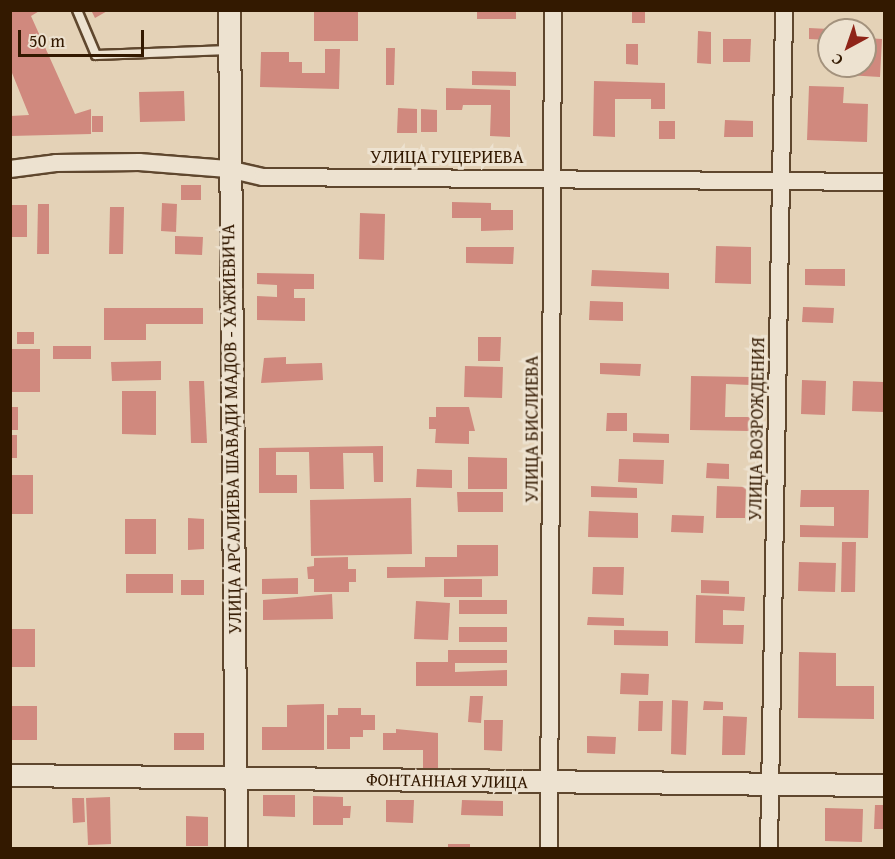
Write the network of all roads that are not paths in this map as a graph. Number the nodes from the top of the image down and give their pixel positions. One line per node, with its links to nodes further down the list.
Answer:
1 (76, 10): 5 (lane)
2 (229, 10): 5 (street, УЛИЦА АРСАЛИЕВА ШАВАДИ МАДОВ - ХАЖИЕВИЧА)
3 (553, 10): 8 (street, УЛИЦА БИСЛИЕВА)
4 (784, 10): 9 (street, УЛИЦА ВОЗРОЖДЕНИЯ)
5 (229, 50): 7 (street, УЛИЦА АРСАЛИЕВА ШАВАДИ МАДОВ - ХАЖИЕВИЧА)
6 (10, 169): 7 (street, УЛИЦА ГУЦЕРИЕВА)
7 (228, 169): 8 (street, УЛИЦА ГУЦЕРИЕВА); 12 (street, УЛИЦА АРСАЛИЕВА ШАВАДИ МАДОВ - ХАЖИЕВИЧА)
8 (552, 177): 9 (street, УЛИЦА ГУЦЕРИЕВА); 14 (street, УЛИЦА БИСЛИЕВА)
9 (782, 182): 10 (street, УЛИЦА ГУЦЕРИЕВА); 13 (street, УЛИЦА ВОЗРОЖДЕНИЯ)
10 (885, 182)
11 (10, 775): 12 (street, ФОНТАННАЯ УЛИЦА)
12 (235, 776): 14 (street, ФОНТАННАЯ УЛИЦА); 16 (street, УЛИЦА АРСАЛИЕВА ШАВАДИ МАДОВ - ХАЖИЕВИЧА)
13 (767, 783): 14 (street, ФОНТАННАЯ УЛИЦА); 15 (street, ФОНТАННАЯ УЛИЦА); 18 (street, УЛИЦА ВОЗРОЖДЕНИЯ)
14 (550, 784): 17 (street, УЛИЦА БИСЛИЕВА)
15 (885, 785)
16 (236, 849)
17 (549, 849)
18 (769, 849)

